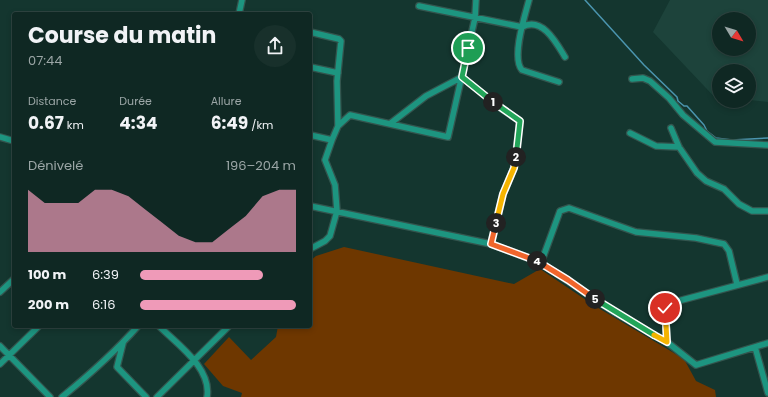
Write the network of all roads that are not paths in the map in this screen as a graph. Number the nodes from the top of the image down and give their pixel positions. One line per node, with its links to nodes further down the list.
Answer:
1 (242, 0): 5 (street)
2 (476, 0): 6 (street)
3 (529, 0): 7 (street)
4 (419, 6): 6 (street)
5 (240, 12)
6 (475, 18): 7 (street); 12 (street)
7 (522, 27): 9 (street); 14 (street)
8 (312, 33): 11 (street)
9 (565, 57)
10 (312, 67): 11 (street)
11 (338, 73): 16 (street)
12 (462, 77): 15 (street); 15 (street); 28 (street)
13 (632, 79): 23 (street)
14 (559, 82)
15 (390, 124): 16 (street)
16 (338, 126): 22 (street)
17 (671, 128): 24 (street)
18 (630, 133): 24 (street)
19 (312, 135): 22 (street)
20 (0, 137): 21 (street)
21 (12, 140)
22 (332, 140): 26 (street)
23 (768, 145)
24 (678, 148): 27 (street)
25 (312, 206): 26 (street)
26 (337, 211): 28 (street); 29 (street)
27 (768, 211)
28 (491, 244): 30 (street)
29 (312, 248)
30 (541, 263): 33 (street); 39 (street)
31 (768, 277): 33 (street)
32 (12, 281): 34 (street)
33 (736, 284): 39 (street)
34 (0, 292)
35 (38, 328): 44 (street)
36 (136, 328): 40 (street)
37 (161, 328): 45 (street)
38 (227, 328): 45 (street)
39 (667, 342): 43 (street)
40 (123, 343): 49 (street); 50 (street)
41 (768, 343): 43 (street)
42 (0, 346): 44 (street)
43 (755, 347): 47 (street)
44 (9, 355): 46 (street); 48 (street)
45 (194, 361): 51 (street); 52 (street)
46 (0, 364)
47 (768, 394)
48 (50, 397)
49 (62, 397)
50 (146, 397)
51 (157, 397)
52 (206, 397)

